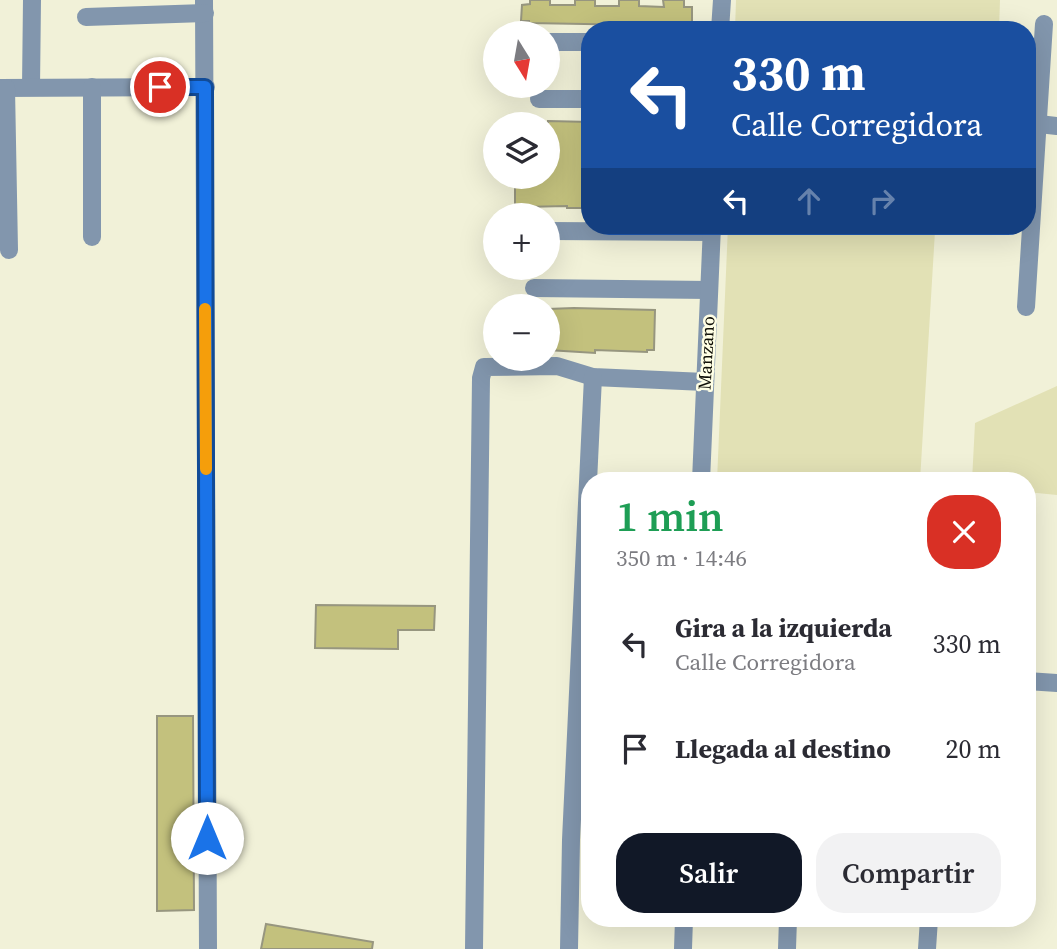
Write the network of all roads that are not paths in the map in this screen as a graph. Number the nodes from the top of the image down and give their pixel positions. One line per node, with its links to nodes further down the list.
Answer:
1 (32, 0): 9 (street)
2 (722, 0): 5 (street)
3 (204, 6): 4 (street); 11 (street)
4 (86, 17)
5 (721, 21)
6 (1044, 24): 15 (street)
7 (560, 42): 8 (street)
8 (581, 42)
9 (32, 87): 10 (street); 12 (street)
10 (92, 87): 11 (street); 22 (street)
11 (205, 87): 37 (street)
12 (3, 88): 23 (street)
13 (539, 99): 14 (street)
14 (581, 99)
15 (1039, 124): 16 (street); 17 (street)
16 (1057, 125)
17 (1036, 166)
18 (560, 231): 19 (street)
19 (581, 231)
20 (712, 235): 25 (street, Manzano)
21 (1031, 235): 26 (street)
22 (92, 237)
23 (9, 250)
24 (534, 288): 25 (street)
25 (709, 290): 28 (street, Manzano)
26 (1026, 307)
27 (593, 377): 28 (street); 29 (street); 38 (street)
28 (705, 382): 30 (street, Manzano)
29 (589, 472)
30 (701, 472)
31 (581, 634): 39 (street)
32 (1036, 682): 33 (street)
33 (1057, 683)
34 (684, 927): 40 (street)
35 (788, 927): 41 (street)
36 (928, 927): 42 (street)
37 (208, 949)
38 (474, 949)
39 (569, 949)
40 (683, 949)
41 (787, 949)
42 (927, 949)

